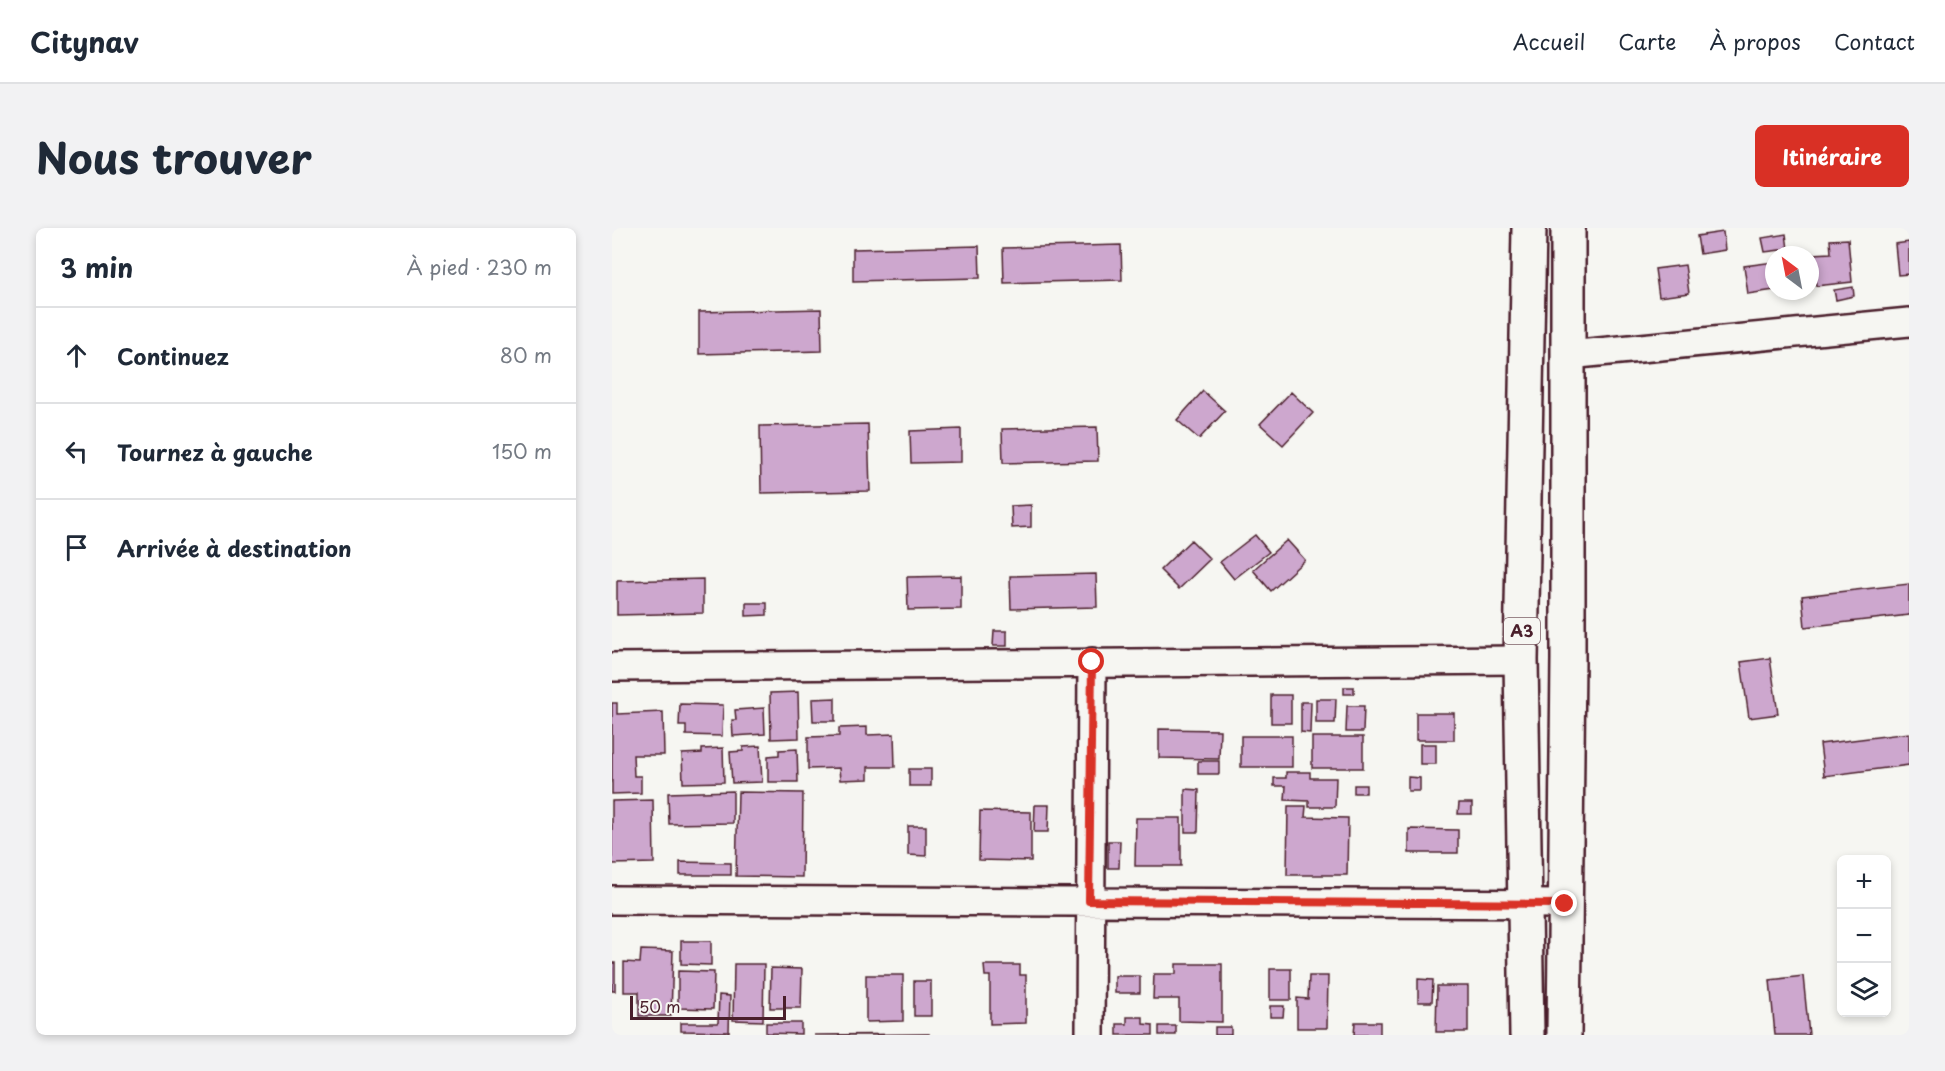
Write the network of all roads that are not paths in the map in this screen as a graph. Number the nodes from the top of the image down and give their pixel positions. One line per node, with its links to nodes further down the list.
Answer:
1 (1529, 228): 5 (highway, A3)
2 (1568, 228): 4 (highway)
3 (1909, 322): 4 (street)
4 (1568, 355): 11 (highway)
5 (1521, 660): 6 (street); 10 (highway, A3)
6 (1092, 662): 7 (street); 9 (street)
7 (612, 667)
8 (612, 900): 9 (street)
9 (1089, 901): 10 (street); 12 (street)
10 (1527, 903): 11 (street); 13 (highway, A3)
11 (1565, 904): 14 (highway)
12 (1090, 1035)
13 (1527, 1035)
14 (1564, 1035)

